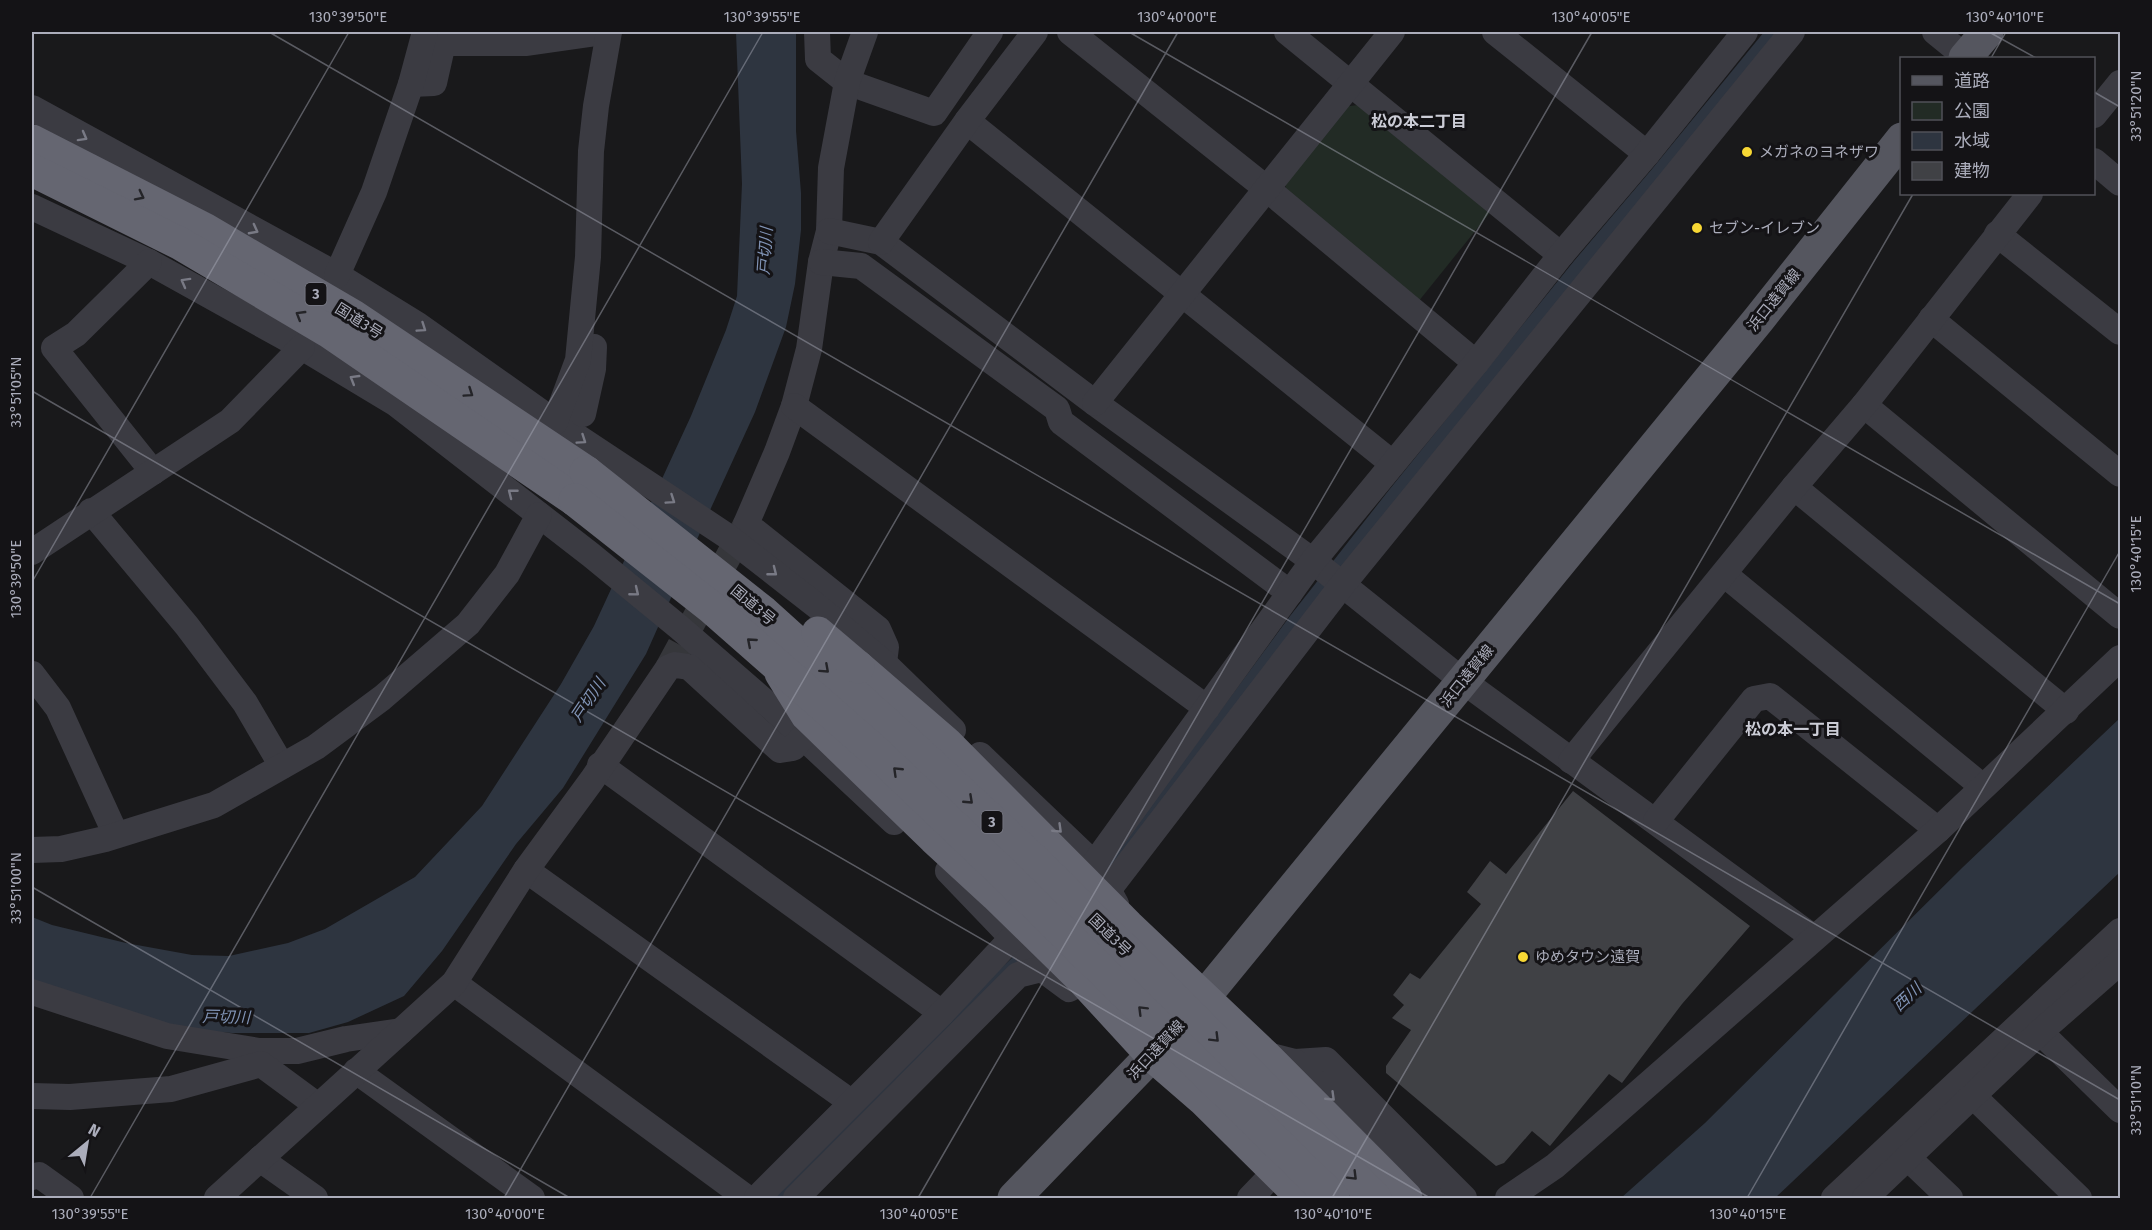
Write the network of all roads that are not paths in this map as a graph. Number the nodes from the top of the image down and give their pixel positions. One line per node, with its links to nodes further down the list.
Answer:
1 (424, 32): 20 (street)
2 (606, 32): 20 (street); 37 (street)
3 (816, 32): 17 (street)
4 (865, 32): 17 (street)
5 (990, 32): 17 (street)
6 (1035, 32): 23 (street)
7 (1070, 32): 30 (street)
8 (1287, 32): 18 (street)
9 (1392, 32): 18 (street)
10 (1495, 32): 26 (street)
11 (1792, 32): 61 (street)
12 (1935, 32): 15 (street)
13 (1987, 32): 16 (main road)
14 (1731, 36): 26 (street)
15 (1965, 57)
16 (1967, 57)
17 (847, 82): 33 (street)
18 (1351, 83): 30 (street); 36 (street)
19 (2121, 83): 22 (street)
20 (411, 84): 40 (street)
21 (32, 108): 40 (street, one-way to 40)
22 (2095, 114)
23 (967, 121): 35 (street); 41 (street)
24 (32, 141): 54 (highway, 国道3号 / 3, one-way to 54)
25 (1900, 142): 68 (main road, 浜口遠賀線)
26 (1647, 154): 36 (street)
27 (2095, 162): 29 (street)
28 (32, 170): 54 (highway, 国道3号 / 3, one-way to 28)
29 (2121, 183)
30 (1267, 189): 41 (street); 45 (street)
31 (2029, 195): 34 (street)
32 (32, 207): 38 (street)
33 (829, 231): 35 (street); 39 (street)
34 (1997, 234): 42 (street); 43 (street)
35 (881, 242): 46 (street)
36 (1561, 255): 45 (street)
37 (588, 257): 49 (street); 50 (street)
38 (149, 262): 44 (street, one-way to 38); 52 (street)
39 (820, 262): 48 (street); 62 (street)
40 (337, 275): 50 (street, one-way to 50)
41 (1183, 294): 46 (street); 51 (street)
42 (1931, 319): 47 (street); 53 (street)
43 (2121, 332)
44 (302, 347): 52 (street); 57 (street, one-way to 44)
45 (1476, 363): 51 (street)
46 (1095, 403): 59 (street)
47 (1864, 405): 55 (street); 63 (street)
48 (794, 406): 66 (street); 69 (street)
49 (583, 414)
50 (555, 422): 54 (street, one-way to 54)
51 (1392, 463): 59 (street)
52 (153, 472): 56 (street)
53 (2121, 474)
54 (596, 480): 65 (highway, 国道3号 / 3, one-way to 54, bridge); 66 (highway, bridge); 66 (street, one-way to 66); 121 (highway, 国道3号 / 3, one-way to 121, bridge)
55 (1794, 487): 60 (street); 70 (street)
56 (91, 511): 58 (street); 74 (street)
57 (544, 521): 71 (street, one-way to 71); 74 (street)
58 (32, 552)
59 (1313, 561): 61 (street); 62 (street)
60 (1724, 574): 72 (street); 75 (street)
61 (1343, 585): 68 (street); 82 (street)
62 (1290, 593): 69 (street)
63 (2121, 616)
64 (2121, 658): 70 (street)
65 (776, 664): 71 (highway, bridge); 120 (highway, 国道3号 / 3, one-way to 65, bridge)
66 (871, 665): 80 (street, one-way to 80); 83 (highway)
67 (32, 674): 78 (street)
68 (1463, 681): 72 (street); 92 (main road, 浜口遠賀線)
69 (1207, 708): 80 (street)
70 (2066, 711): 75 (street)
71 (805, 726): 73 (street); 85 (street); 89 (highway)
72 (1571, 761): 76 (street)
73 (600, 765): 81 (street); 93 (street)
74 (282, 766): 78 (street)
75 (1983, 787): 77 (street)
76 (1656, 821): 77 (street); 86 (street)
77 (1938, 830): 86 (street)
78 (116, 835): 79 (street)
79 (32, 850)
80 (1094, 864): 82 (street)
81 (526, 870): 90 (street); 103 (street)
82 (1109, 890): 83 (street)
83 (1128, 926): 92 (highway)
84 (2121, 931): 126 (street)
85 (1013, 937): 88 (street); 93 (street)
86 (1814, 938): 125 (street)
87 (2121, 962): 95 (street)
88 (1042, 969): 89 (street); 116 (street)
89 (1084, 981): 97 (highway)
90 (454, 983): 94 (street); 114 (street)
91 (32, 992): 98 (street)
92 (1205, 996): 96 (highway); 97 (main road, 浜口遠賀線)
93 (942, 1013): 103 (street)
94 (401, 1031): 98 (street); 100 (street)
95 (2040, 1032): 102 (street); 105 (street)
96 (1263, 1053): 99 (street); 122 (highway)
97 (1152, 1055): 108 (highway); 117 (main road, 浜口遠賀線)
98 (262, 1057): 101 (street); 104 (street)
99 (1295, 1062): 123 (street, one-way to 123); 124 (street)
100 (356, 1071): 104 (street); 113 (street)
101 (32, 1096)
102 (1973, 1096): 106 (street); 129 (street)
103 (851, 1102): 115 (street)
104 (318, 1106): 107 (street)
105 (2121, 1110)
106 (1908, 1158): 127 (street); 128 (street)
107 (260, 1159): 111 (street); 112 (street)
108 (1276, 1172): 118 (street); 119 (highway)
109 (32, 1177): 110 (street)
110 (71, 1198)
111 (217, 1198)
112 (315, 1198)
113 (532, 1198)
114 (747, 1198)
115 (757, 1198)
116 (796, 1198)
117 (1014, 1198)
118 (1250, 1198)
119 (1303, 1198)
120 (1333, 1198)
121 (1375, 1198)
122 (1406, 1198)
123 (1432, 1198)
124 (1464, 1198)
125 (1508, 1198)
126 (1834, 1198)
127 (1865, 1198)
128 (1950, 1198)
129 (2079, 1198)

